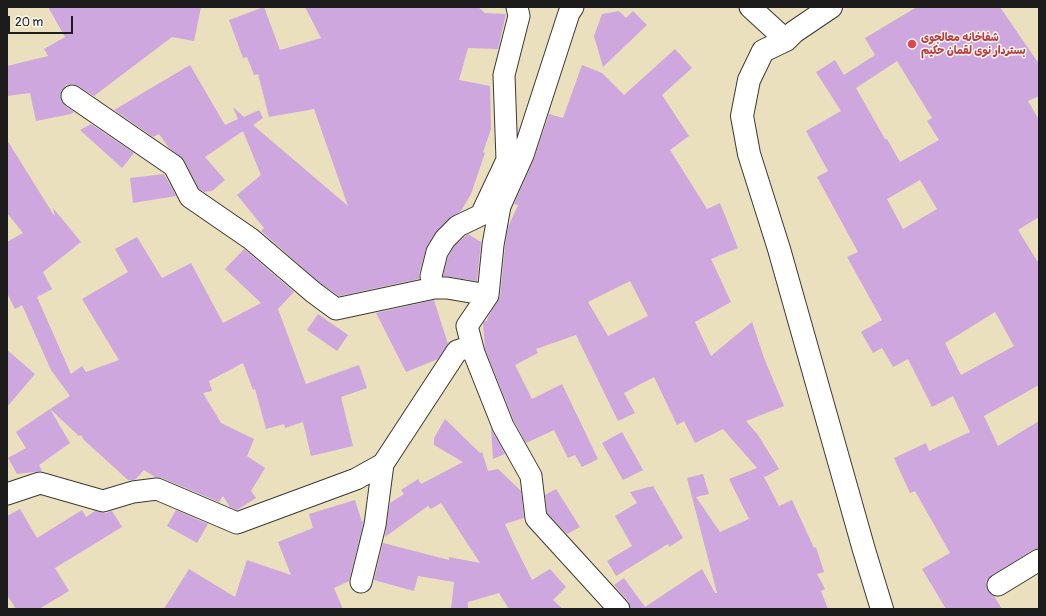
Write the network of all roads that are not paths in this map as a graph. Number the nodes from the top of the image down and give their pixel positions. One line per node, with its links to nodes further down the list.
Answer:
1 (517, 7): 7 (street)
2 (573, 7): 8 (street)
3 (750, 7): 5 (street)
4 (831, 7): 5 (main road)
5 (786, 40): 16 (main road)
6 (72, 96): 7 (street)
7 (434, 288): 8 (street)
8 (488, 295): 9 (street)
9 (472, 346): 10 (street); 15 (street)
10 (383, 464): 11 (street); 13 (street)
11 (7, 494)
12 (1039, 560): 14 (street)
13 (361, 582)
14 (998, 586)
15 (615, 608)
16 (882, 609)

